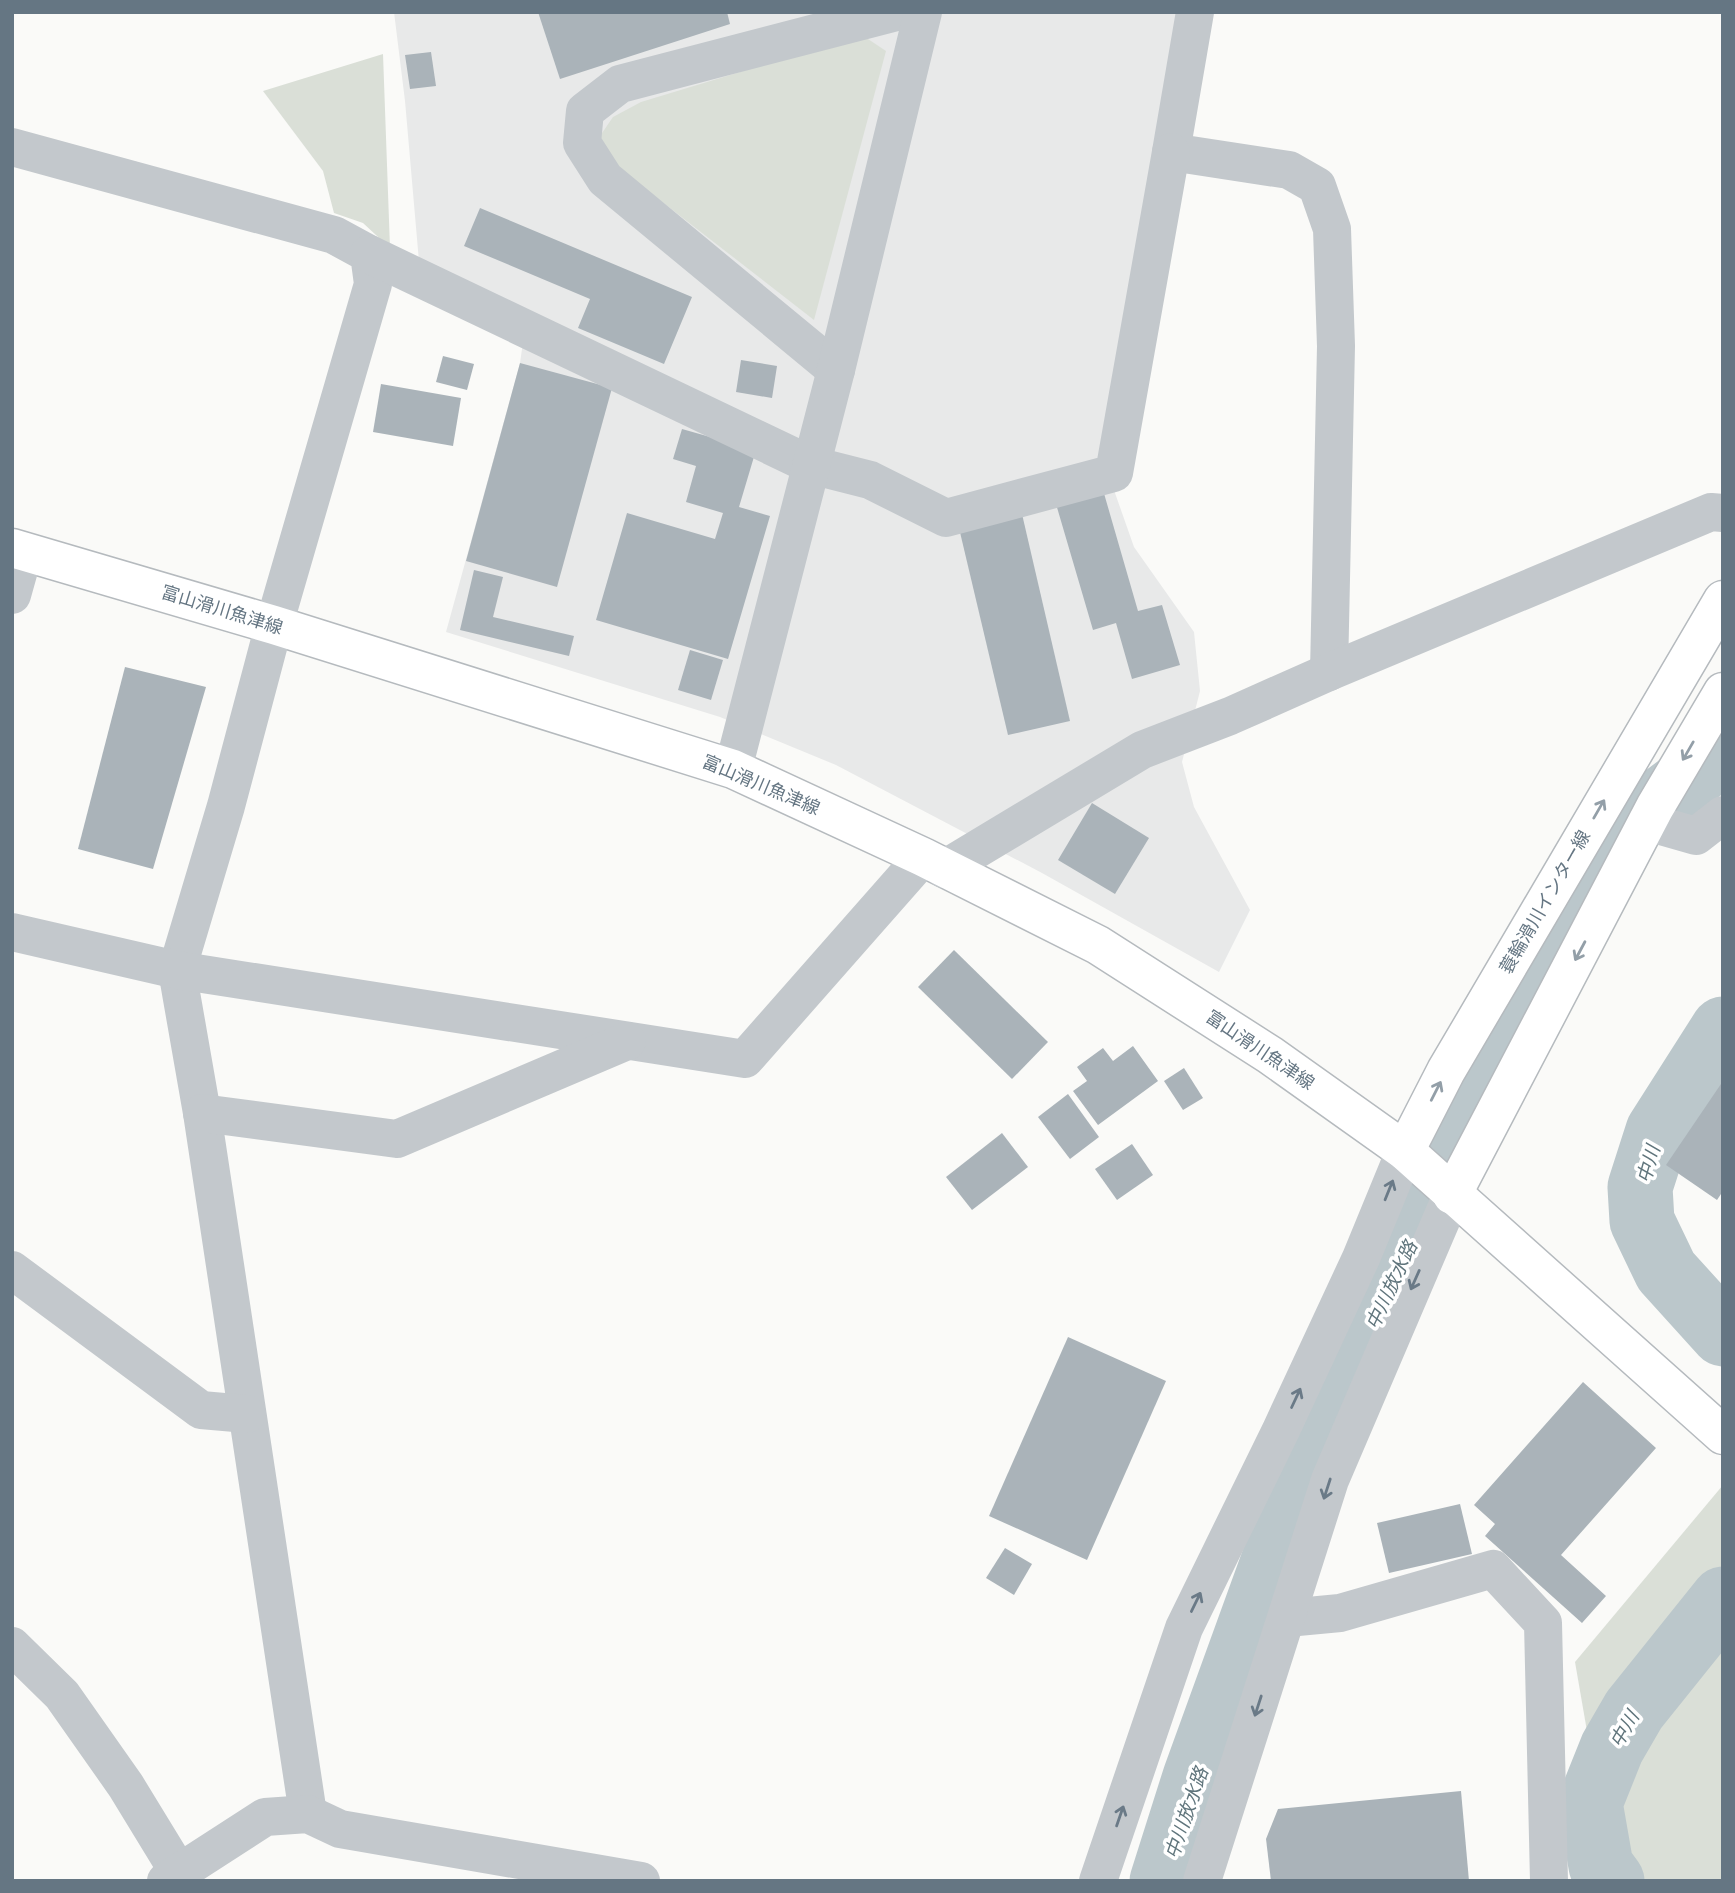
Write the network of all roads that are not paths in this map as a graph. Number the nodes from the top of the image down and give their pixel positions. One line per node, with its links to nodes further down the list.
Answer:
1 (896, 12): 7 (street)
2 (923, 12): 7 (street)
3 (1195, 12): 5 (street)
4 (12, 147): 6 (street)
5 (1171, 152): 8 (street); 14 (street)
6 (369, 254): 8 (street); 13 (street)
7 (836, 370): 8 (street)
8 (811, 465): 16 (street)
9 (1723, 513): 14 (street)
10 (18, 550): 11 (street); 13 (main road, 富山滑川魚津線)
11 (12, 595)
12 (1723, 600): 24 (main road, 蓑輪滑川インター線, one-way to 12)
13 (274, 625): 16 (main road, 富山滑川魚津線); 21 (street)
14 (1329, 672): 19 (street)
15 (1723, 692): 18 (main road, one-way to 18)
16 (733, 769): 19 (main road, 富山滑川魚津線)
17 (1723, 815): 18 (street)
18 (1647, 822): 25 (main road, one-way to 25)
19 (933, 863): 22 (street); 24 (main road, 富山滑川魚津線)
20 (12, 932): 21 (street)
21 (177, 970): 22 (street); 23 (street)
22 (627, 1041): 23 (street)
23 (202, 1113): 27 (street)
24 (1405, 1152): 25 (main road); 34 (street, one-way to 24)
25 (1452, 1195): 28 (main road); 29 (street, one-way to 29)
26 (12, 1270): 27 (street)
27 (247, 1414): 31 (street)
28 (1723, 1435)
29 (1287, 1618): 35 (street, one-way to 35); 36 (street)
30 (12, 1646): 32 (street)
31 (308, 1814): 32 (street); 33 (street)
32 (177, 1878)
33 (641, 1881)
34 (1098, 1881)
35 (1202, 1881)
36 (1549, 1881)

